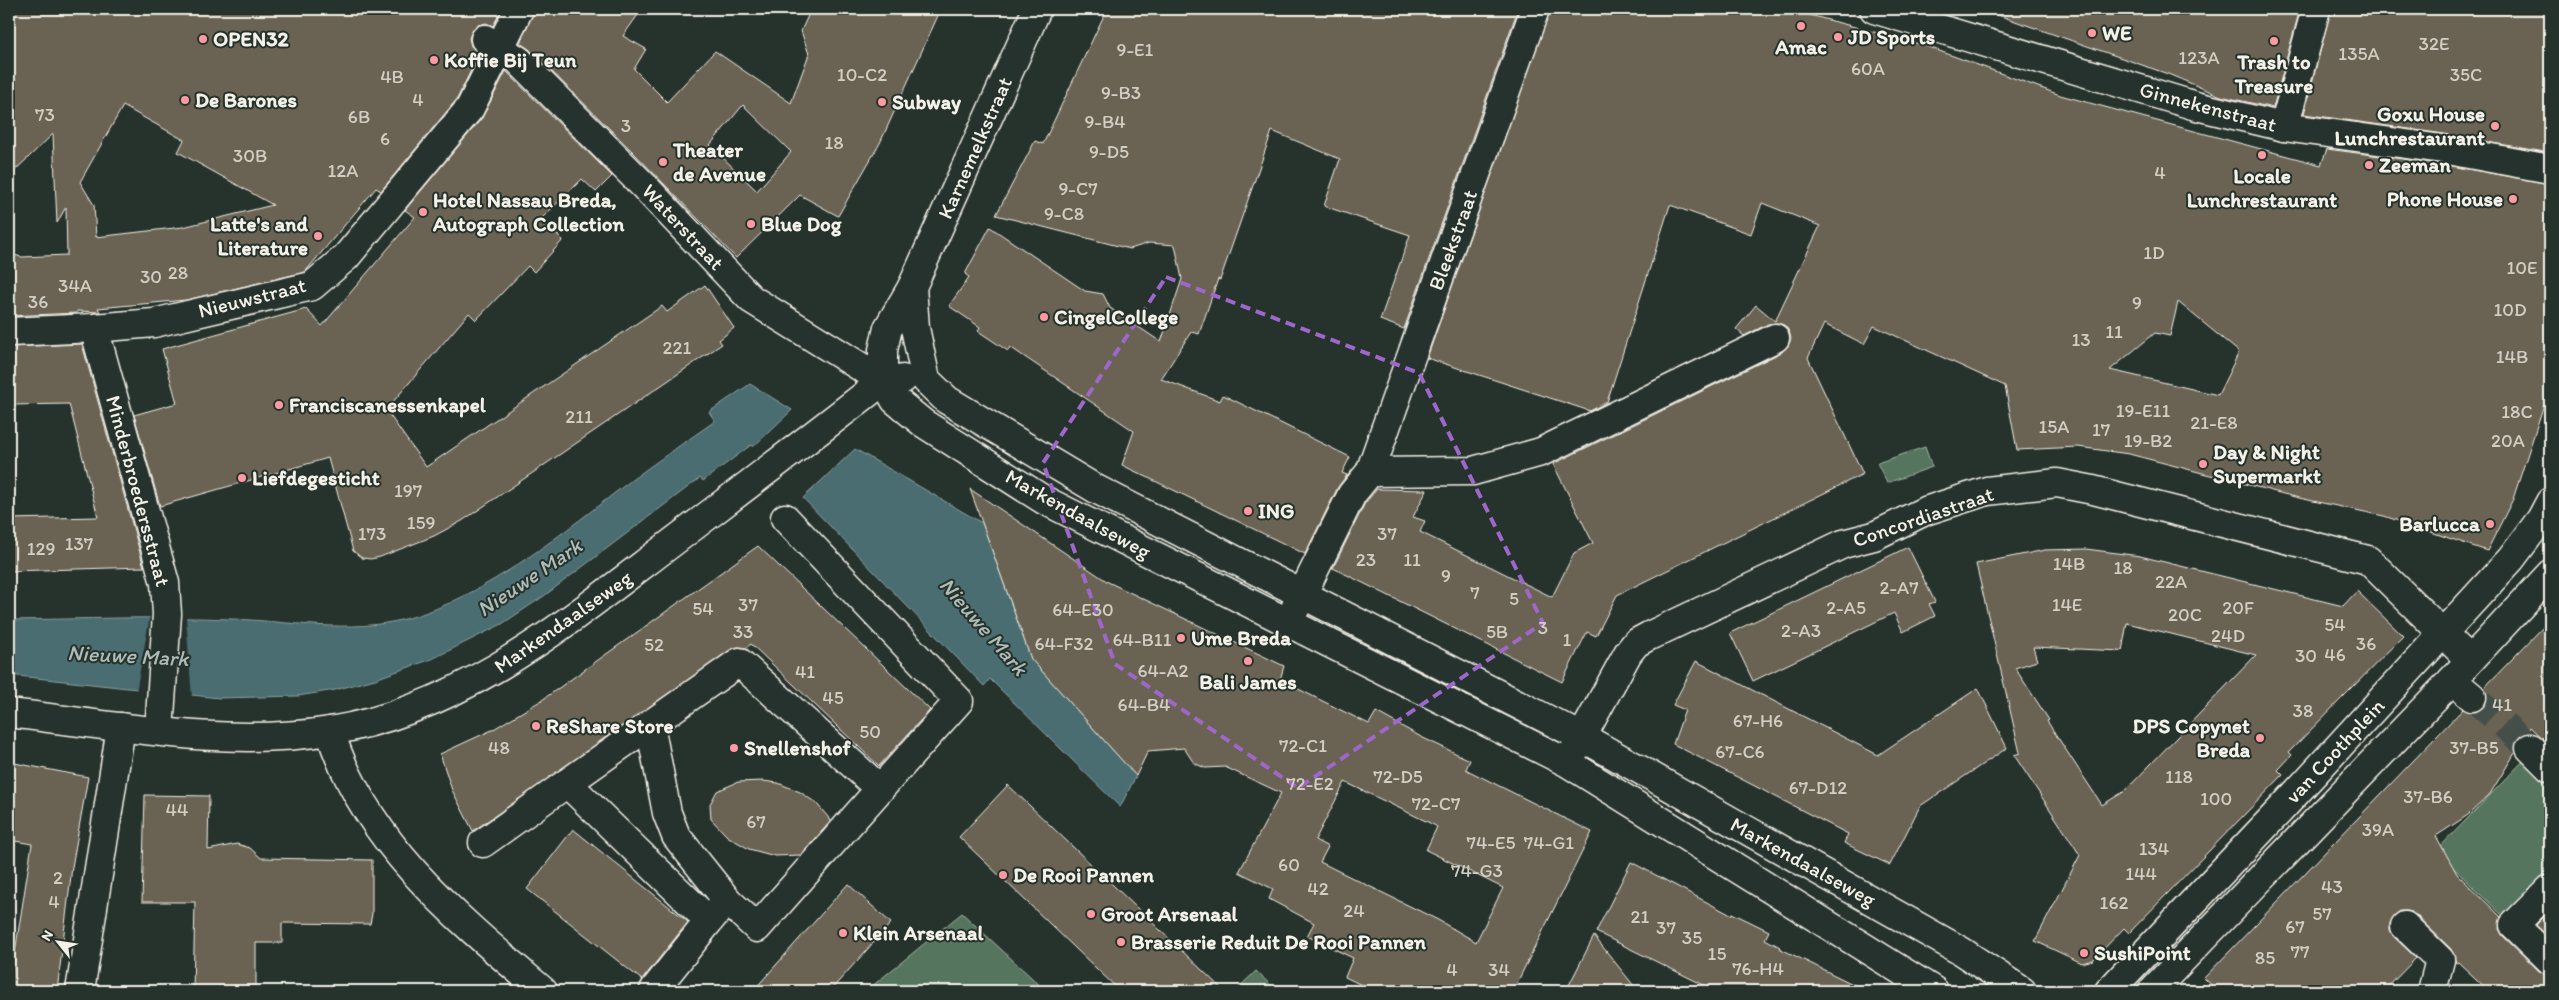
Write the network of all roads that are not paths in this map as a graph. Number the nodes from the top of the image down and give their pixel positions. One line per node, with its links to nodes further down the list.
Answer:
1 (519, 9): 6 (street, Nieuwstraat)
2 (1037, 9): 9 (street, Karnemelkstraat)
3 (1535, 9): 16 (street, Bleekstraat)
4 (1874, 9): 7 (street, Ginnekenstraat)
5 (2316, 9): 7 (street)
6 (493, 43): 10 (street, Nieuwstraat); 15 (street, Waterstraat)
7 (2284, 127): 8 (street, Ginnekenstraat)
8 (2550, 169)
9 (912, 287): 11 (street, Karnemelkstraat); 15 (street, Karnemelkstraat)
10 (94, 328): 12 (street, Nieuwstraat); 27 (street, Minderbroedersstraat)
11 (915, 328): 14 (street); 15 (street, Markendaalseweg)
12 (9, 332)
13 (1775, 338): 16 (street)
14 (926, 380): 15 (street); 20 (street, Markendaalseweg)
15 (885, 382): 21 (street, Markendaalseweg); 28 (street, Markendaalseweg)
16 (1370, 472): 20 (street, Bleekstraat)
17 (2550, 502): 22 (street, van Coothplein)
18 (785, 518): 34 (street)
19 (2550, 574): 23 (street, van Coothplein)
20 (1302, 594): 21 (street); 29 (street, Markendaalseweg)
21 (1288, 623): 31 (street, Markendaalseweg)
22 (2442, 634): 23 (street, Concordiastraat); 29 (street, Concordiastraat); 46 (street, van Coothplein)
23 (2470, 660): 47 (street, van Coothplein)
24 (9, 713): 26 (street, Markendaalseweg)
25 (650, 725): 33 (street); 34 (street); 37 (street)
26 (121, 727): 27 (street, Markendaalseweg); 42 (street)
27 (159, 731): 28 (street, Markendaalseweg)
28 (330, 731): 43 (street)
29 (1582, 737): 31 (street); 45 (street, Markendaalseweg)
30 (2530, 748): 32 (street)
31 (1568, 763): 44 (street, Markendaalseweg)
32 (2550, 768)
33 (567, 783): 35 (street); 38 (street)
34 (880, 790): 37 (street)
35 (483, 843)
36 (2550, 889): 40 (street)
37 (727, 900): 38 (street)
38 (709, 921): 41 (street)
39 (2405, 926): 48 (street)
40 (2550, 960)
41 (654, 990)
42 (80, 991)
43 (543, 991)
44 (1934, 991)
45 (2022, 991)
46 (2109, 991)
47 (2152, 991)
48 (2432, 991)

